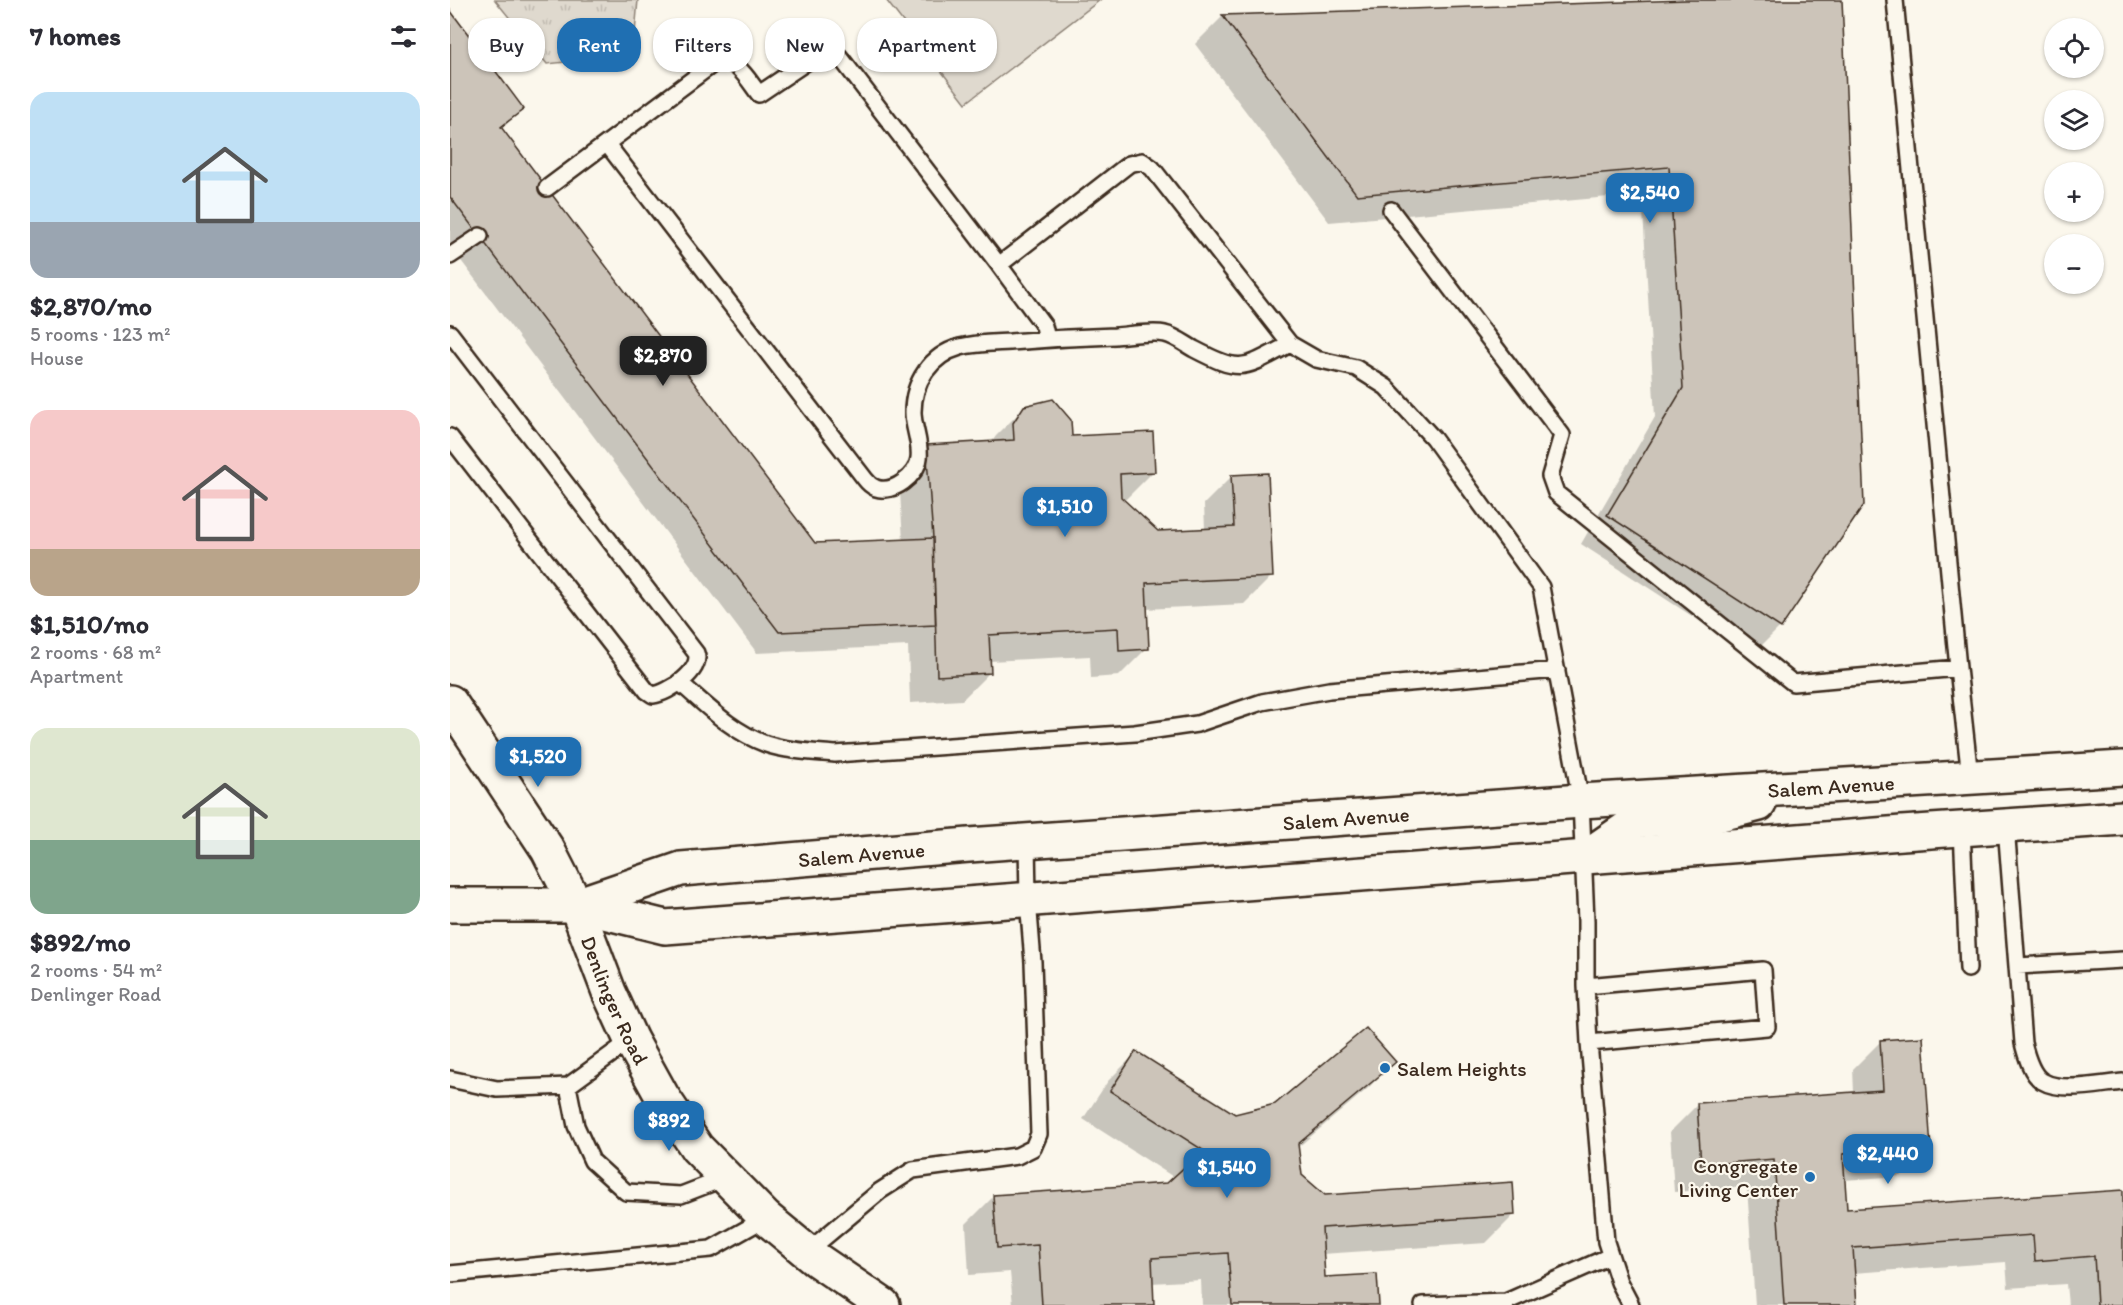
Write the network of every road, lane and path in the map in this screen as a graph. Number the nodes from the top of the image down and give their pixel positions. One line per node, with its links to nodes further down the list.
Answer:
1 (1895, 0): 12 (lane)
2 (607, 144): 3 (lane); 7 (lane); 9 (lane)
3 (547, 188)
4 (1391, 210): 12 (lane)
5 (480, 236): 6 (lane)
6 (450, 256)
7 (999, 265): 9 (lane); 10 (lane)
8 (450, 333): 14 (lane)
9 (1047, 339): 10 (lane)
10 (1290, 344): 13 (lane)
11 (450, 437): 14 (lane)
12 (1958, 668): 17 (lane)
13 (1557, 670): 14 (lane); 19 (lane)
14 (679, 682)
15 (450, 702): 27 (main road, Denlinger Road)
16 (2123, 768): 17 (main road, Salem Avenue)
17 (1970, 777): 18 (main road, Salem Avenue)
18 (1821, 786): 19 (main road, Salem Avenue); 24 (main road)
19 (1581, 801): 23 (main road, Salem Avenue); 24 (lane)
20 (2123, 819): 21 (main road, Salem Avenue)
21 (2006, 826): 22 (main road, Salem Avenue); 29 (lane)
22 (1962, 829): 24 (main road, Salem Avenue); 30 (lane)
23 (1027, 841): 25 (lane); 27 (main road, Salem Avenue)
24 (1584, 858): 25 (main road, Salem Avenue); 31 (lane)
25 (1028, 900): 27 (main road, Salem Avenue); 39 (lane)
26 (450, 905): 27 (main road, Salem Avenue)
27 (576, 905): 32 (main road, Denlinger Road)
28 (2123, 960): 29 (lane)
29 (2017, 966): 35 (lane)
30 (1968, 969)
31 (1586, 986): 33 (lane); 33 (lane)
32 (631, 1040): 36 (lane); 37 (main road, Denlinger Road)
33 (1589, 1043): 40 (lane)
34 (450, 1080): 36 (lane)
35 (2123, 1082)
36 (568, 1086): 37 (lane)
37 (725, 1178): 38 (main road, Denlinger Road)
38 (766, 1218): 39 (main road, Denlinger Road); 41 (lane)
39 (807, 1252): 43 (main road, Denlinger Road)
40 (1610, 1256): 42 (lane); 45 (lane)
41 (450, 1274)
42 (1506, 1303): 44 (lane)
43 (883, 1305)
44 (1423, 1305)
45 (1631, 1305)

